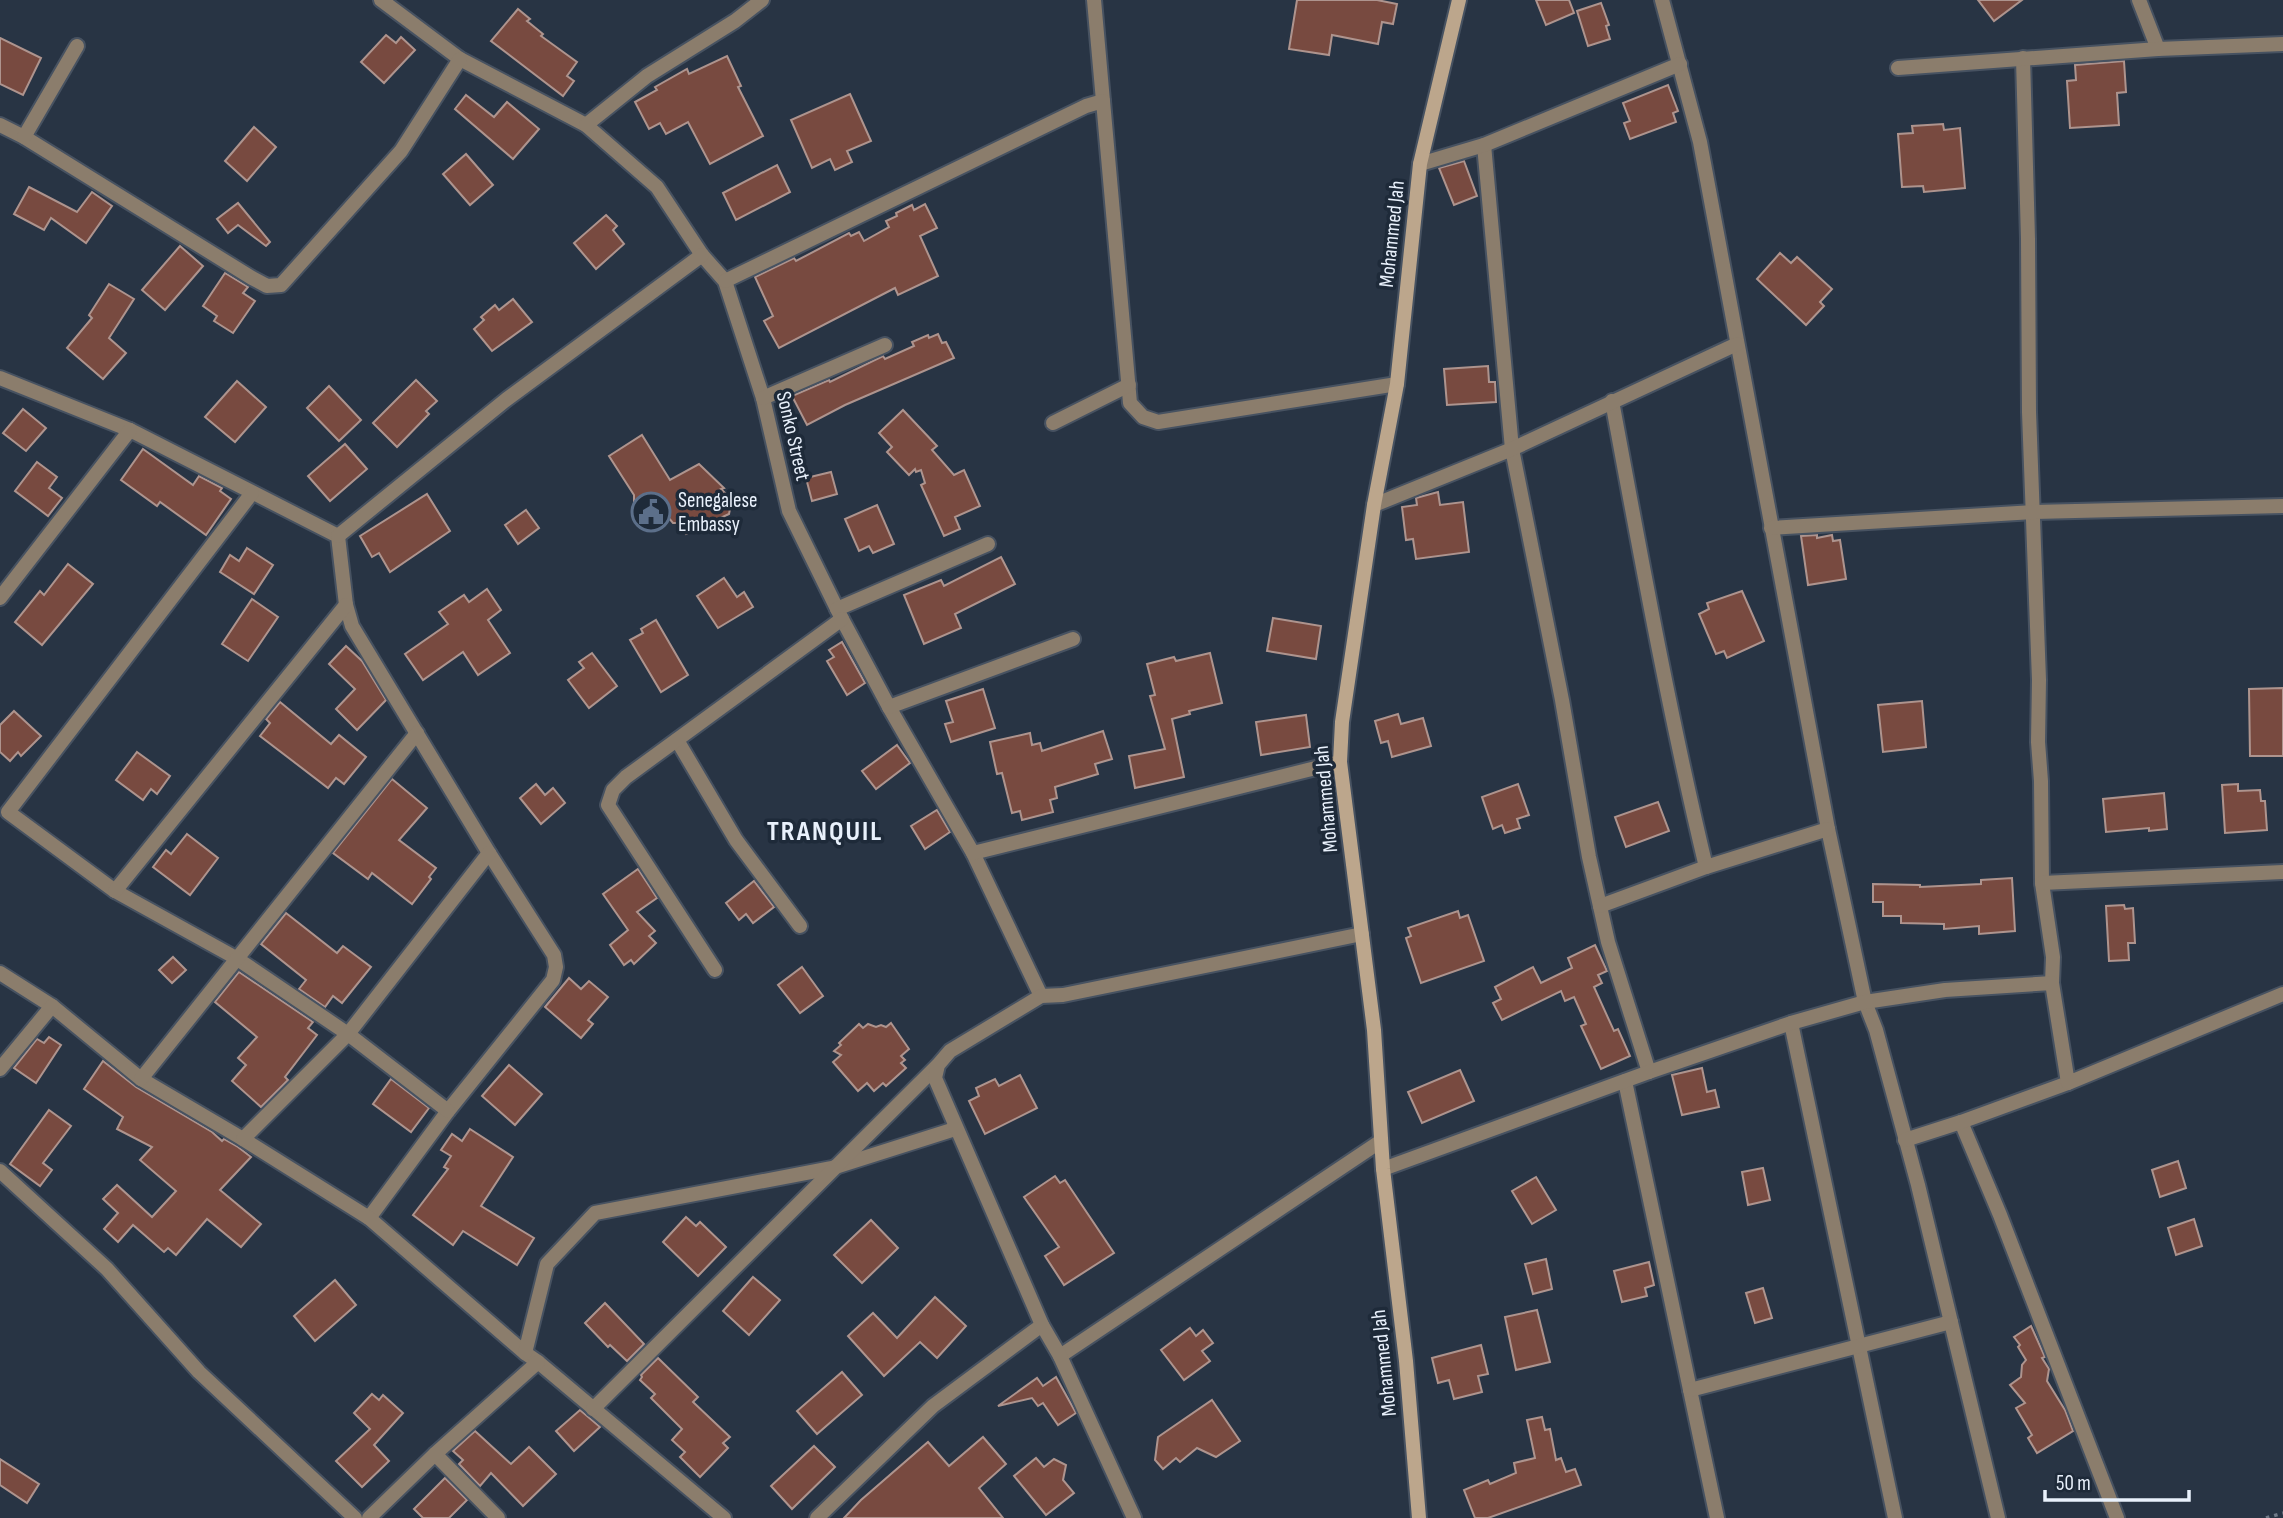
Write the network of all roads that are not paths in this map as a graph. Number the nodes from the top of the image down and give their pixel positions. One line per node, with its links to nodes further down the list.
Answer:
1 (381, 0): 11 (street, Sonko Street)
2 (762, 0): 16 (street)
3 (1094, 0): 14 (street)
4 (1459, 0): 19 (street, Mohammed Jah)
5 (1662, 0): 12 (street)
6 (2139, 0): 9 (street)
7 (2283, 44): 9 (street)
8 (77, 46): 17 (street)
9 (2158, 49): 10 (street)
10 (2023, 58): 13 (street); 35 (street)
11 (460, 59): 16 (street, Sonko Street); 17 (street)
12 (1680, 64): 18 (street); 22 (street)
13 (1898, 68)
14 (1103, 101): 21 (street); 26 (street)
15 (0, 125): 17 (street)
16 (586, 125): 20 (street, Sonko Street)
17 (24, 137)
18 (1484, 145): 19 (street); 31 (street)
19 (1420, 164): 25 (street, Mohammed Jah)
20 (702, 255): 21 (street, Sonko Street); 37 (street)
21 (725, 281): 27 (street, Sonko Street)
22 (1737, 344): 28 (street); 36 (street)
23 (885, 345): 27 (street)
24 (0, 379): 30 (street)
25 (1397, 384): 26 (street); 33 (street, Mohammed Jah)
26 (1129, 385): 29 (street)
27 (763, 398): 41 (street, Sonko Street)
28 (1612, 401): 31 (street); 51 (street)
29 (1053, 423)
30 (130, 430): 32 (street); 39 (street)
31 (1512, 449): 33 (street); 55 (street)
32 (252, 493): 37 (street); 47 (street)
33 (1374, 505): 46 (street, Mohammed Jah)
34 (2283, 506): 35 (street)
35 (2034, 512): 36 (street); 53 (street)
36 (1771, 528): 48 (street)
37 (338, 536): 40 (street)
38 (988, 544): 41 (street)
39 (0, 598)
40 (346, 606): 44 (street); 54 (street)
41 (839, 615): 43 (street, Sonko Street); 45 (street)
42 (1073, 639): 43 (street)
43 (889, 707): 50 (street, Sonko Street)
44 (417, 733): 49 (street); 58 (street)
45 (677, 740): 56 (street); 59 (street)
46 (1340, 762): 50 (street); 57 (street, Mohammed Jah)
47 (4, 808): 54 (street)
48 (1828, 829): 51 (street); 64 (street)
49 (489, 853): 67 (street); 74 (street)
50 (974, 853): 63 (street, Sonko Street)
51 (1706, 867): 55 (street)
52 (2283, 873): 53 (street)
53 (2042, 883): 61 (street)
54 (115, 891): 58 (street)
55 (1600, 906): 70 (street)
56 (800, 926)
57 (1362, 934): 63 (street); 79 (street, Mohammed Jah)
58 (236, 958): 67 (street); 71 (street)
59 (715, 970)
60 (0, 973): 65 (street)
61 (2052, 983): 64 (street); 73 (street)
62 (2283, 994): 73 (street)
63 (1041, 996): 68 (street)
64 (1866, 1002): 66 (street); 78 (street)
65 (52, 1006): 69 (street); 71 (street)
66 (1791, 1023): 70 (street); 86 (street)
67 (348, 1034): 74 (street); 77 (street)
68 (938, 1065): 76 (street); 80 (street)
69 (0, 1069)
70 (1649, 1072): 72 (street)
71 (141, 1079): 77 (street)
72 (1625, 1080): 81 (street); 90 (street)
73 (2068, 1083): 75 (street)
74 (448, 1111): 83 (street)
75 (1961, 1122): 78 (street); 103 (street)
76 (955, 1129): 80 (street); 85 (street)
77 (243, 1139): 83 (street)
78 (1905, 1140): 84 (street)
79 (1381, 1141): 81 (street, Mohammed Jah); 88 (street)
80 (836, 1166): 87 (street); 91 (street)
81 (1383, 1168): 99 (street, Mohammed Jah)
82 (0, 1171): 93 (street)
83 (369, 1219): 87 (street)
84 (1951, 1322): 86 (street); 102 (street)
85 (1042, 1325): 88 (street); 97 (street)
86 (1859, 1346): 90 (street); 101 (street)
87 (525, 1353): 89 (street)
88 (1060, 1356): 98 (street)
89 (538, 1362): 91 (street); 92 (street)
90 (1690, 1390): 100 (street)
91 (593, 1409): 96 (street)
92 (435, 1454): 94 (street); 95 (street)
93 (355, 1518)
94 (369, 1518)
95 (498, 1518)
96 (724, 1518)
97 (817, 1518)
98 (1134, 1518)
99 (1419, 1518)
100 (1717, 1518)
101 (1895, 1518)
102 (1997, 1518)
103 (2117, 1518)

